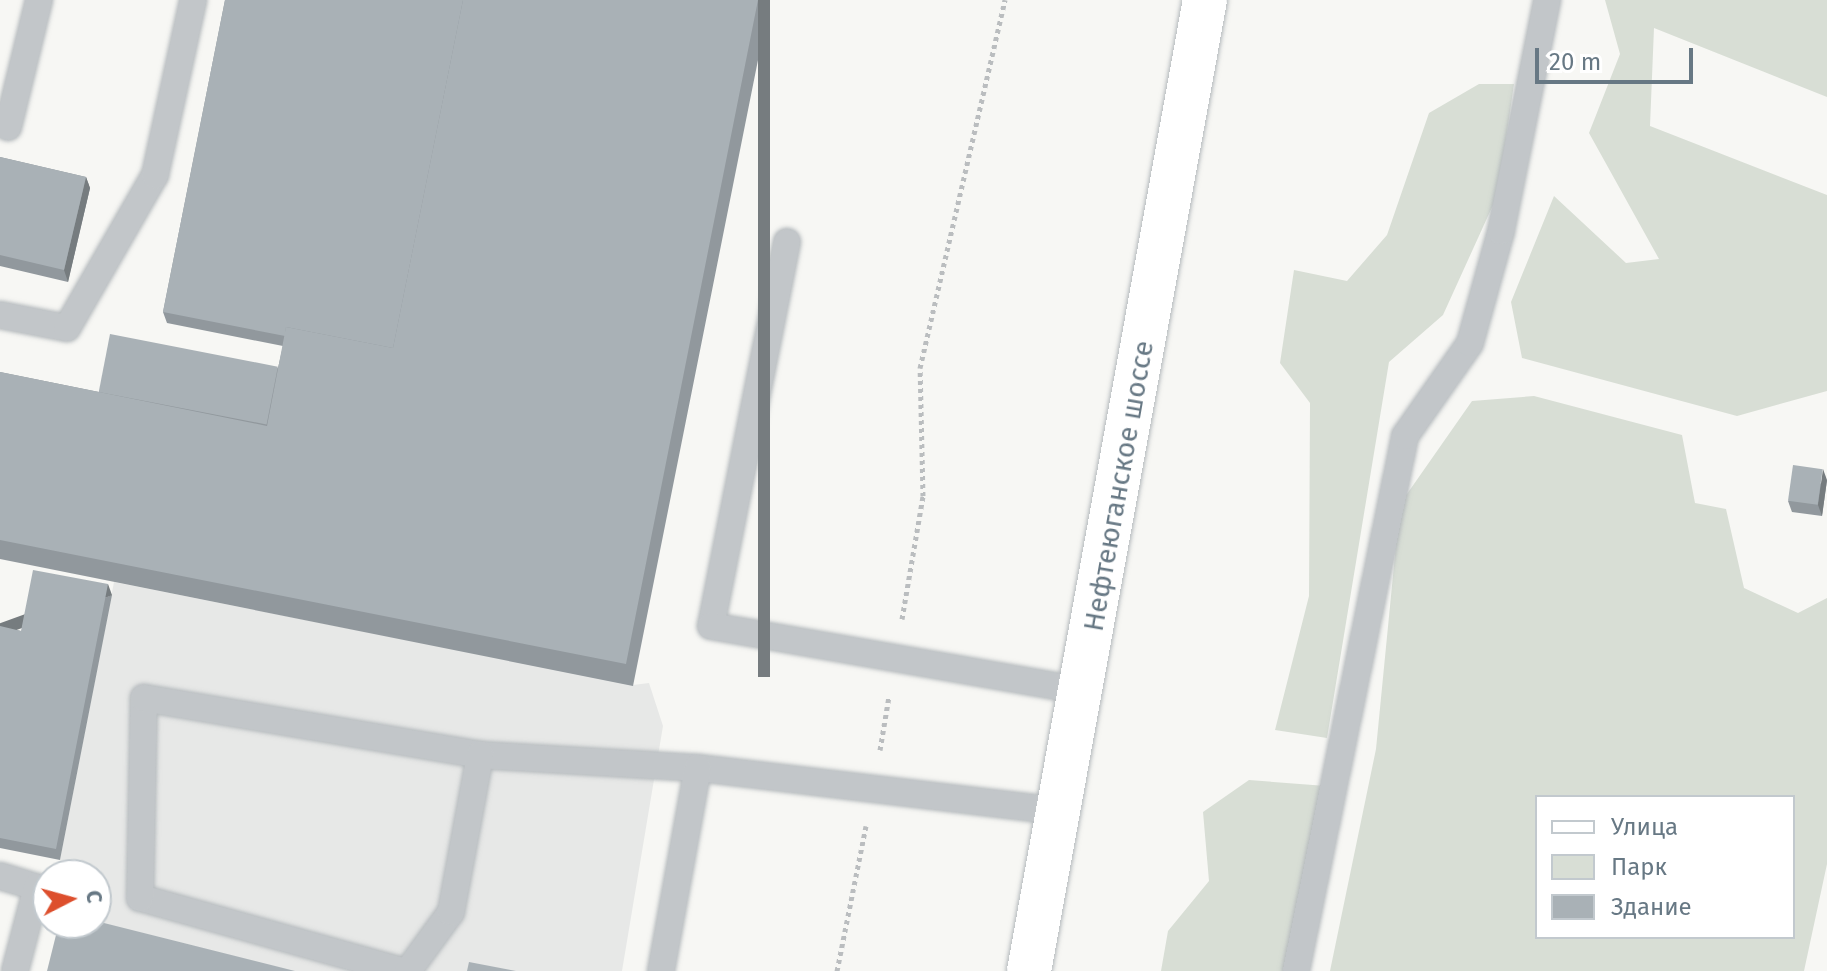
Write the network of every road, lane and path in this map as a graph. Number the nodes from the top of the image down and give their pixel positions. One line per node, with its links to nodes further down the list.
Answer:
1 (39, 0): 6 (lane)
2 (193, 0): 8 (lane)
3 (1005, 0): 9 (path)
4 (1205, 0): 10 (main road, Нефтеюганское шоссе)
5 (1547, 0): 22 (lane)
6 (8, 127)
7 (787, 242): 9 (lane)
8 (0, 315)
9 (895, 658): 10 (lane); 13 (path)
10 (1082, 691): 14 (main road, Нефтеюганское шоссе)
11 (480, 755): 12 (lane); 17 (lane); 18 (lane)
12 (698, 768): 13 (lane); 19 (lane)
13 (874, 789): 14 (lane); 20 (path)
14 (1060, 811): 21 (main road, Нефтеюганское шоссе)
15 (0, 876): 16 (lane)
16 (15, 971)
17 (402, 971)
18 (408, 971)
19 (661, 971)
20 (837, 971)
21 (1029, 971)
22 (1296, 971)

